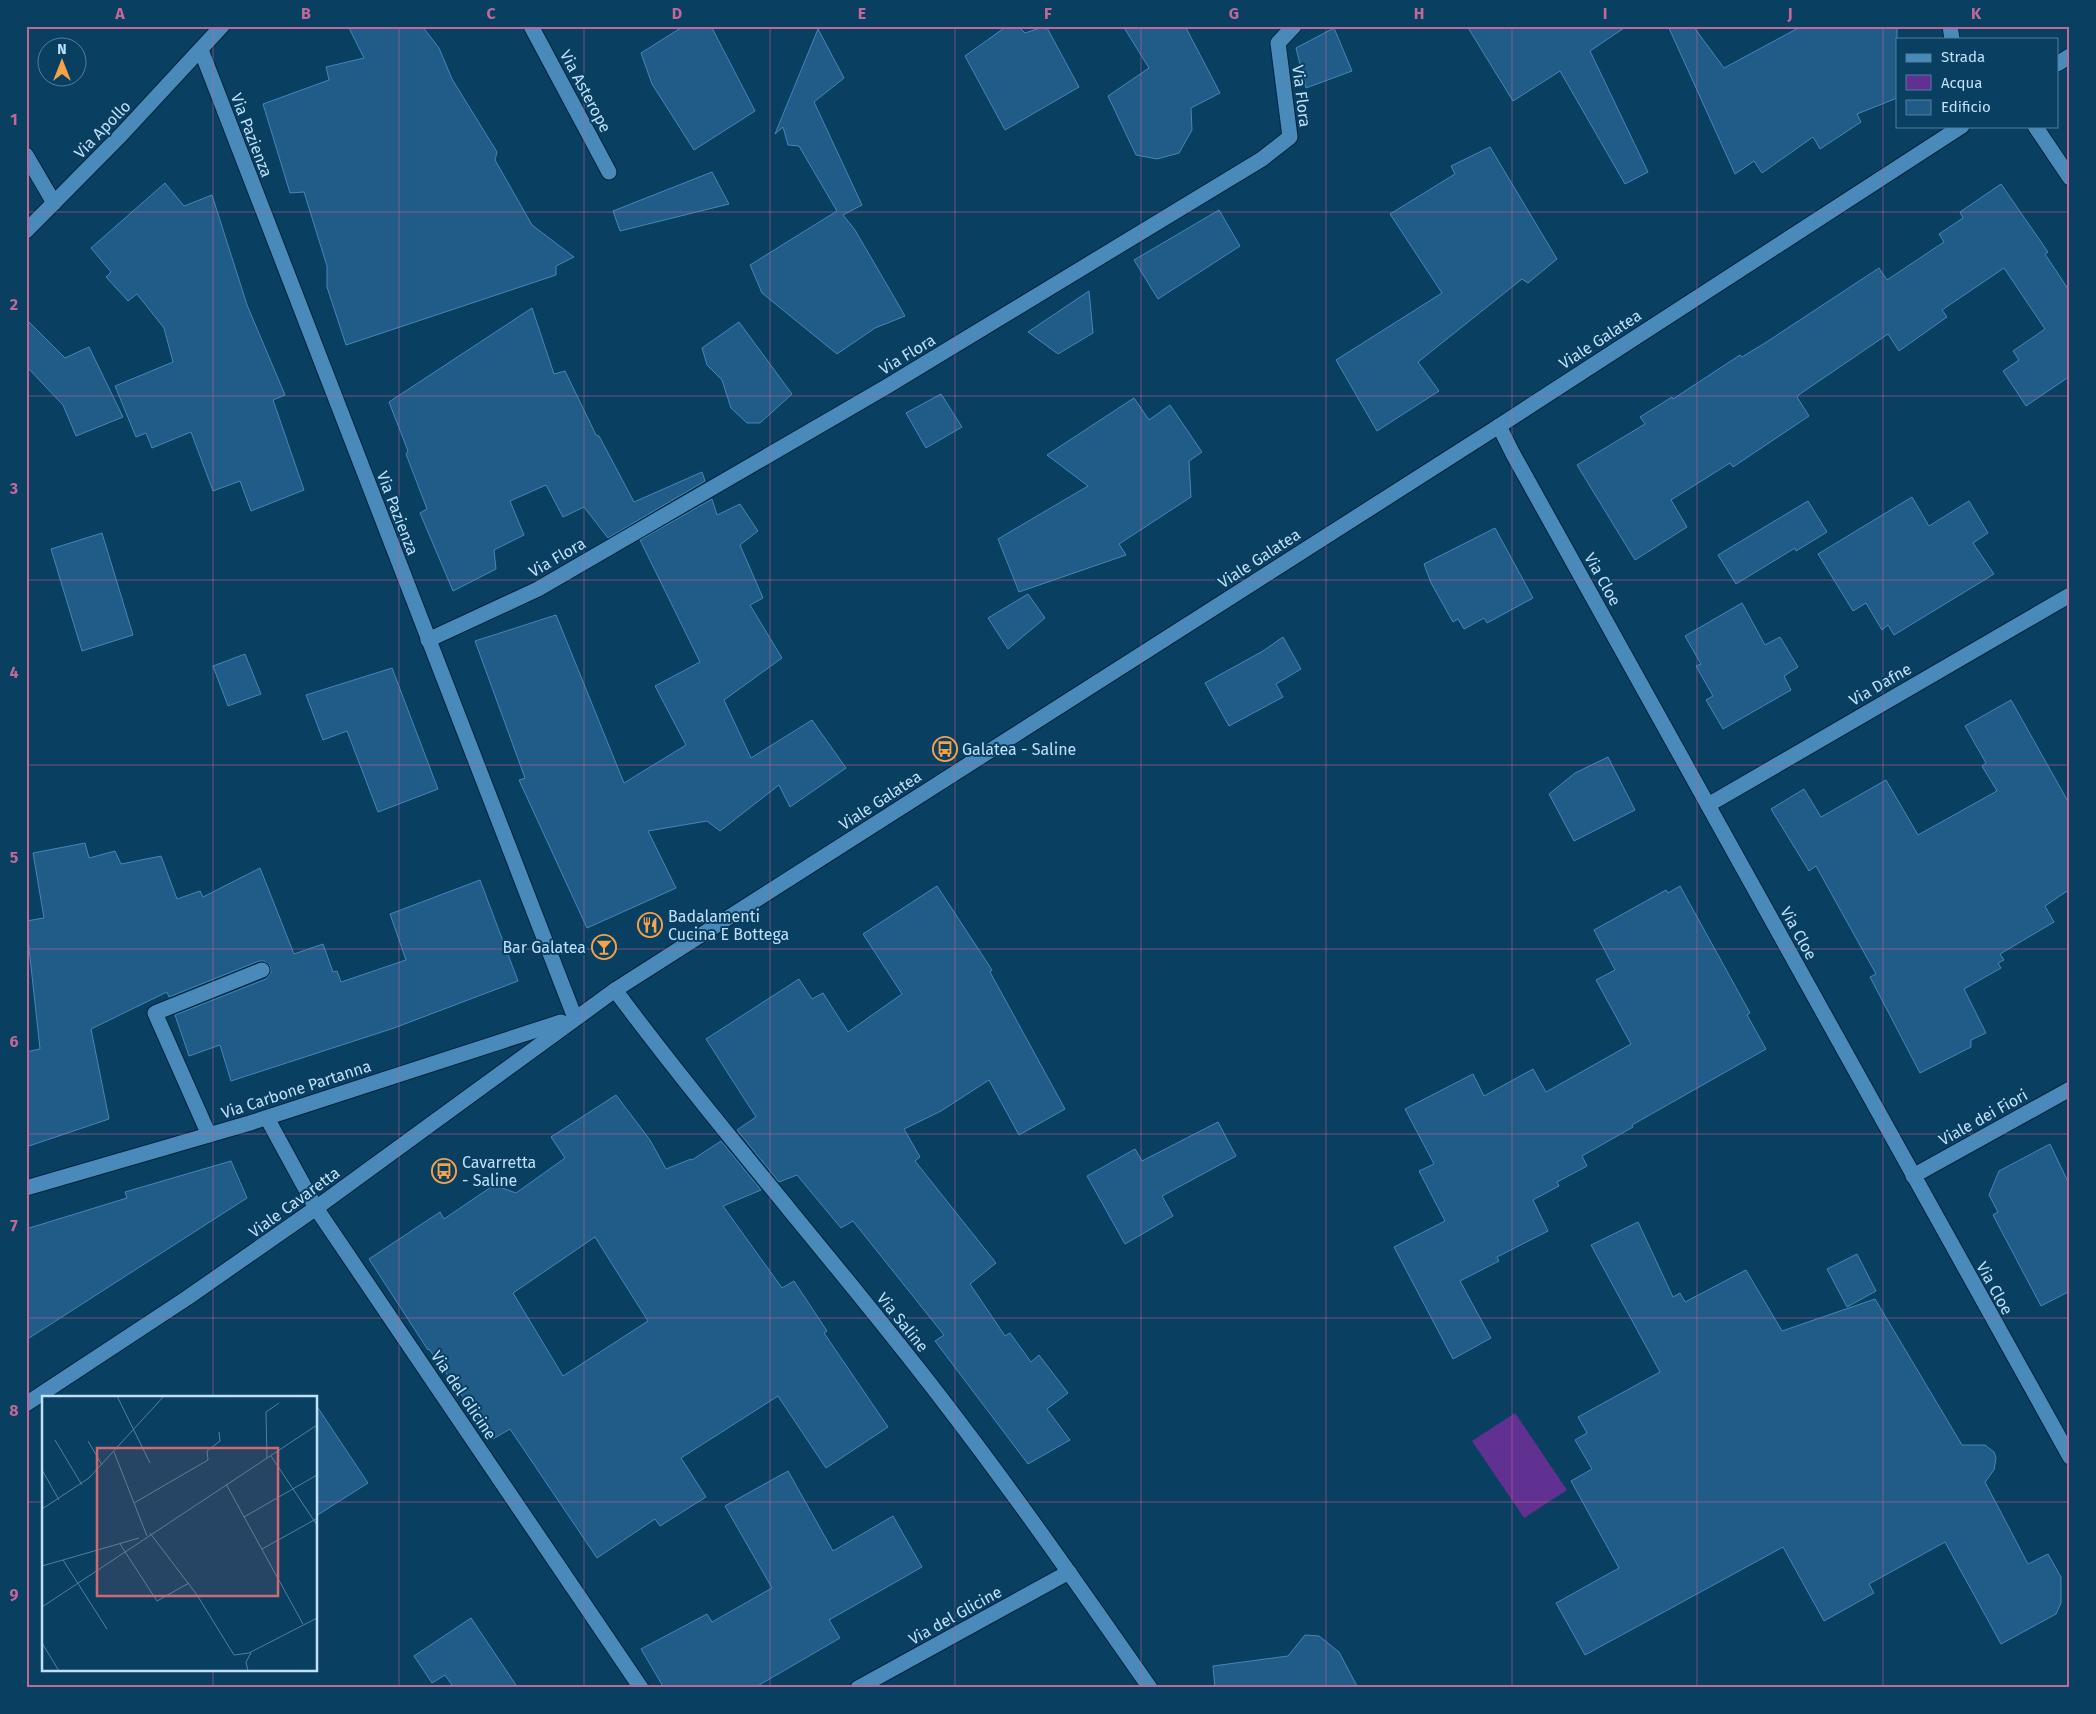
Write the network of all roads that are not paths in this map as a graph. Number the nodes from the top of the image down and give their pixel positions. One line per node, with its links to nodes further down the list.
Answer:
1 (222, 26): 4 (street)
2 (531, 26): 10 (street, Via Asterope)
3 (1294, 26): 16 (street, Via Flora)
4 (201, 50): 12 (street, Via Apollo); 16 (street, Via Pazienza)
5 (2070, 56): 6 (street)
6 (2058, 63)
7 (1959, 128): 14 (street, Viale Galatea)
8 (2036, 128): 11 (street)
9 (26, 155): 12 (street)
10 (609, 172)
11 (2070, 178)
12 (54, 203): 13 (street, Via Apollo)
13 (26, 231)
14 (1499, 426): 17 (street, Via Cloe); 19 (street, Viale Galatea)
15 (2070, 595): 17 (street, Via Dafne)
16 (428, 640): 20 (street, Via Pazienza)
17 (1708, 804): 24 (street, Via Cloe)
18 (262, 970): 23 (street)
19 (615, 990): 20 (street, Viale Galatea); 29 (street, Via Saline)
20 (575, 1018): 22 (street, Via Carbone Partanna); 26 (street, Viale Cavaretta)
21 (2070, 1089): 24 (street, Viale dei Fiori)
22 (267, 1118): 23 (street, Via Carbone Partanna); 26 (street, Via del Glicine)
23 (209, 1135): 25 (street, Via Carbone Partanna)
24 (1913, 1176): 28 (street, Via Cloe)
25 (26, 1188)
26 (316, 1208): 27 (street, Viale Cavaretta); 30 (street, Via del Glicine)
27 (26, 1404)
28 (2070, 1457)
29 (1069, 1572): 31 (street, Via del Glicine); 32 (street, Via Saline)
30 (641, 1688)
31 (858, 1688)
32 (1150, 1688)

